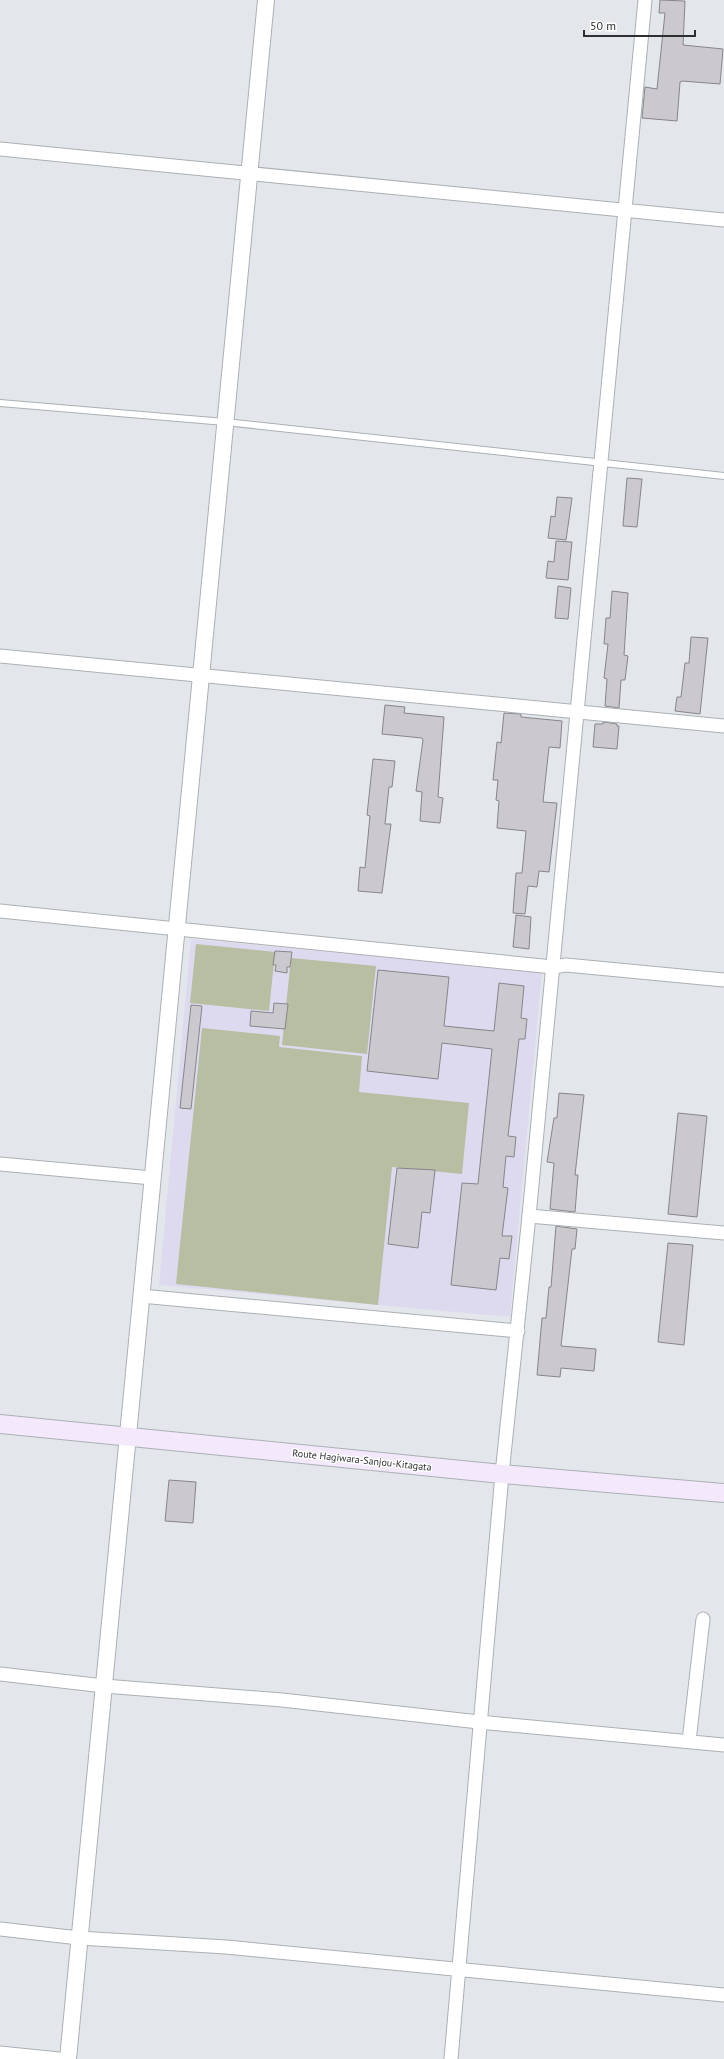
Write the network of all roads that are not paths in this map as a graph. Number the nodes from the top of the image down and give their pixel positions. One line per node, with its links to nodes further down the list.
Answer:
1 (266, 0): 4 (street)
2 (645, 0): 5 (street)
3 (0, 149): 4 (street)
4 (249, 174): 5 (street); 8 (street)
5 (625, 210): 6 (street); 9 (street)
6 (724, 220)
7 (0, 403): 8 (lane)
8 (225, 422): 9 (lane); 12 (street)
9 (600, 464): 10 (lane); 13 (street)
10 (724, 476)
11 (0, 656): 12 (street)
12 (201, 676): 13 (street); 16 (street)
13 (576, 711): 14 (street); 17 (street)
14 (724, 726)
15 (0, 910): 16 (street)
16 (176, 930): 17 (street); 20 (street)
17 (553, 967): 18 (street); 21 (street)
18 (724, 980)
19 (0, 1164): 20 (street)
20 (152, 1178): 23 (street)
21 (529, 1216): 22 (street); 24 (street)
22 (724, 1233)
23 (141, 1296): 24 (street); 26 (street)
24 (518, 1331): 27 (street)
25 (0, 1424): 26 (main road, Route Hagiwara-Sanjou-Kitagata)
26 (127, 1437): 27 (main road, Route Hagiwara-Sanjou-Kitagata); 31 (street)
27 (502, 1474): 28 (main road, Route Hagiwara-Sanjou-Kitagata); 32 (street)
28 (724, 1493)
29 (703, 1619): 33 (street)
30 (0, 1674): 31 (street)
31 (104, 1686): 32 (street); 36 (street)
32 (479, 1722): 33 (street); 37 (street)
33 (689, 1741): 34 (street)
34 (724, 1745)
35 (0, 1929): 36 (street)
36 (79, 1938): 37 (street); 41 (street)
37 (458, 1969): 38 (street); 42 (street)
38 (724, 1995)
39 (0, 2053): 40 (street)
40 (59, 2059)
41 (68, 2059)
42 (450, 2059)

